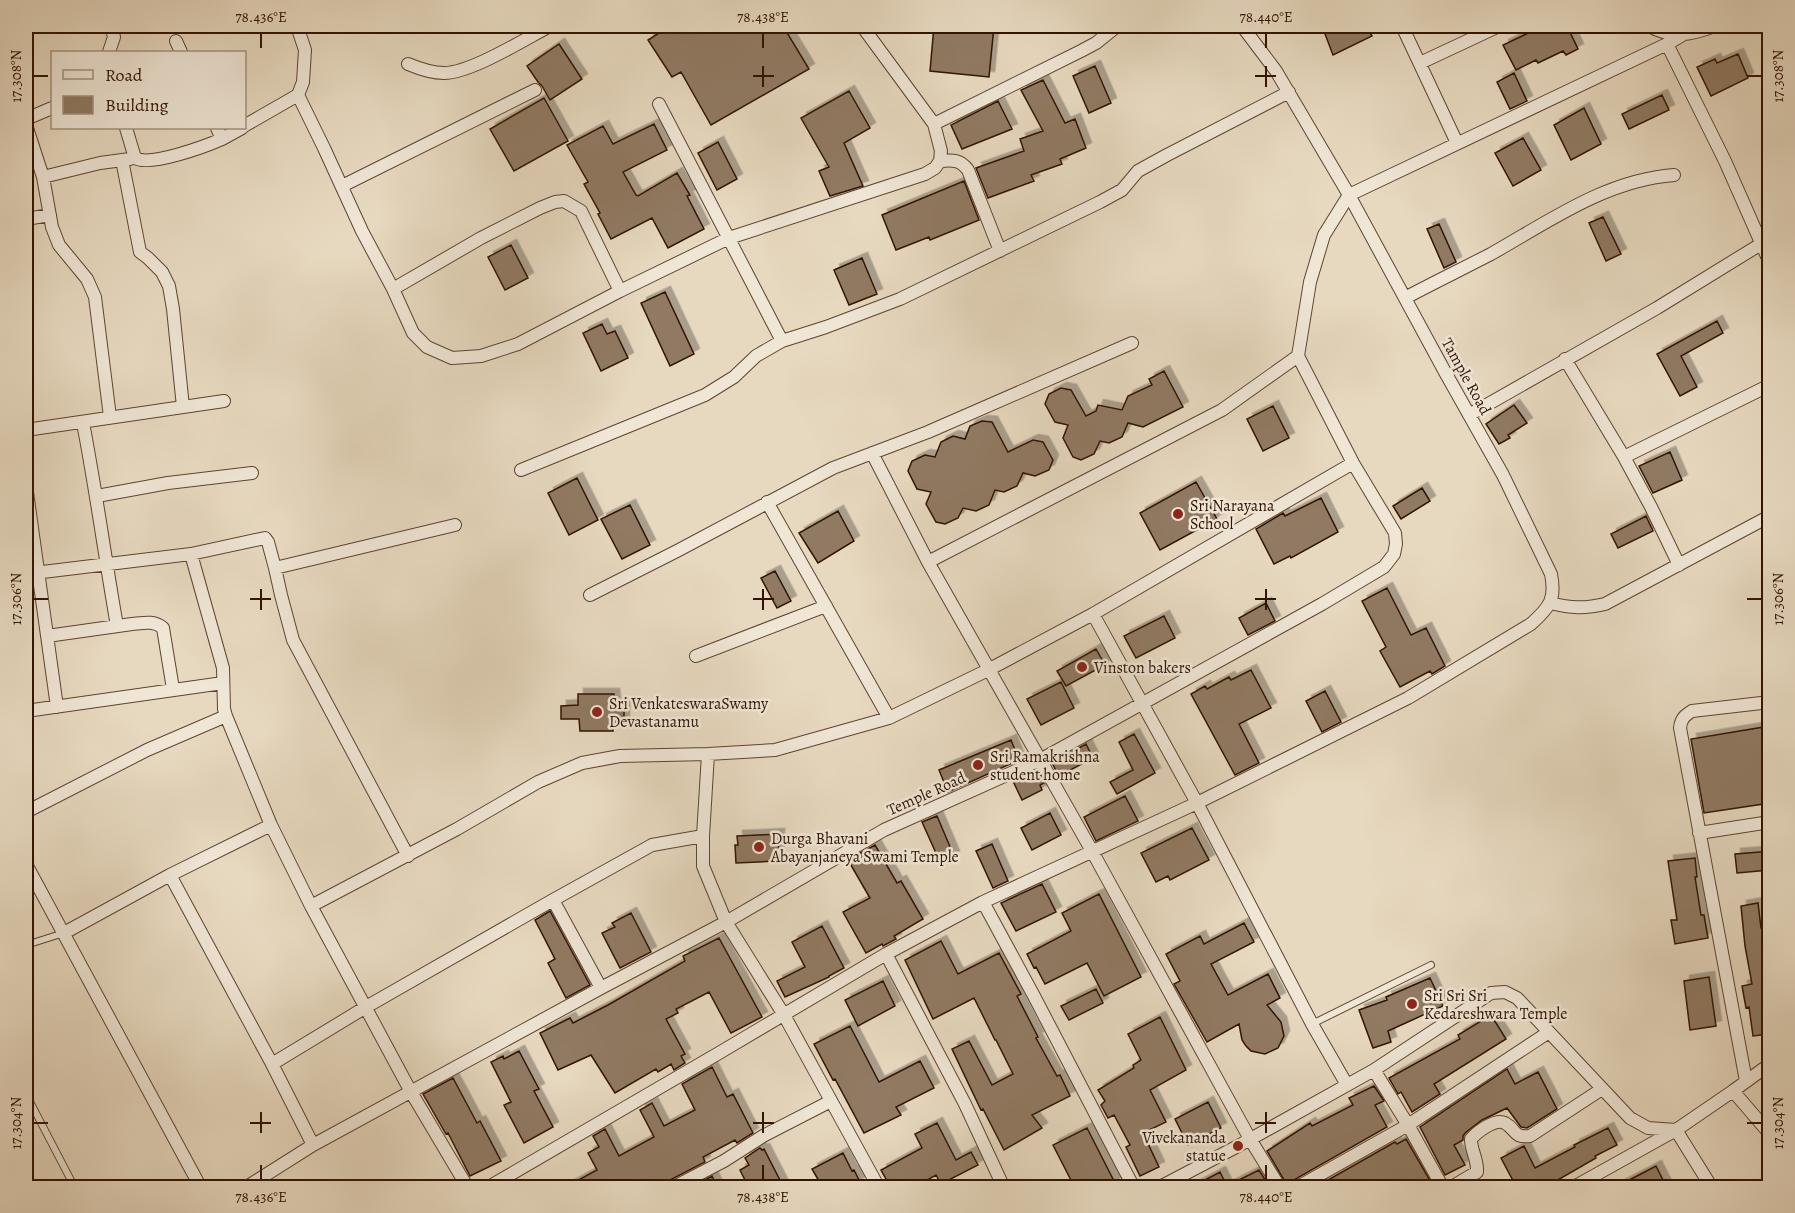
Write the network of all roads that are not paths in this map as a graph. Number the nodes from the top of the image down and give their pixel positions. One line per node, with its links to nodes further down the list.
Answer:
1 (111, 26): 14 (street)
2 (297, 26): 20 (street)
3 (550, 26): 17 (street)
4 (862, 26): 24 (street)
5 (1117, 26): 24 (street)
6 (1242, 26): 19 (street, Tample Road)
7 (1402, 26): 16 (street)
8 (1499, 26): 16 (street)
9 (1649, 26): 11 (street)
10 (1715, 26): 11 (street)
11 (1681, 36): 13 (street)
12 (176, 41): 15 (street)
13 (1667, 44): 30 (street); 41 (street)
14 (110, 51)
15 (181, 51)
16 (1420, 63): 30 (street)
17 (408, 64)
18 (535, 90): 36 (street)
19 (1289, 92): 37 (street, Tample Road); 42 (street)
20 (298, 95): 26 (street); 36 (street)
21 (659, 104): 40 (street)
22 (51, 108): 23 (street)
23 (26, 119)
24 (934, 124): 33 (street)
25 (26, 125): 35 (street)
26 (246, 125)
27 (126, 129): 31 (street)
28 (235, 129): 29 (street)
29 (220, 133): 31 (street)
30 (1458, 143): 37 (street)
31 (135, 158): 32 (street)
32 (122, 160): 35 (street); 53 (street)
33 (940, 160): 40 (street); 42 (street)
34 (1674, 176): 46 (street)
35 (43, 177): 38 (street)
36 (342, 186): 44 (street)
37 (1349, 195): 46 (street, Tample Road); 49 (street)
38 (50, 215): 39 (street); 55 (street)
39 (26, 219)
40 (729, 238): 45 (street); 47 (street)
41 (1761, 244): 43 (street); 50 (street)
42 (1000, 251): 47 (street)
43 (1770, 263)
44 (393, 289): 45 (street); 45 (street)
45 (620, 291)
46 (1405, 298): 54 (street, Tample Road)
47 (782, 341): 61 (street)
48 (1132, 343): 58 (street)
49 (1298, 356): 60 (street, Temple Road); 69 (street)
50 (1564, 359): 54 (street); 59 (street)
51 (1770, 385): 59 (street)
52 (224, 401): 53 (street)
53 (183, 407): 55 (street)
54 (1469, 415): 76 (street, Tample Road)
55 (110, 417): 56 (street)
56 (83, 423): 57 (street); 64 (street)
57 (26, 430)
58 (872, 453): 65 (street); 69 (street)
59 (1624, 457): 71 (street)
60 (1353, 464): 78 (street); 86 (street, Temple Road)
61 (521, 470)
62 (252, 473): 64 (street)
63 (26, 485): 73 (street)
64 (97, 496): 70 (street)
65 (767, 502): 75 (street); 77 (street)
66 (1770, 516): 71 (street)
67 (455, 525): 72 (street)
68 (191, 554): 70 (street); 72 (street); 83 (street)
69 (928, 562): 82 (street)
70 (106, 564): 73 (street); 79 (street)
71 (1679, 565): 76 (street)
72 (276, 568): 100 (street)
73 (39, 572): 74 (street); 80 (street)
74 (26, 574)
75 (590, 595)
76 (1550, 603): 93 (street)
77 (826, 606): 81 (street); 90 (street)
78 (1093, 614): 82 (street); 86 (street)
79 (117, 626): 80 (street); 84 (street)
80 (47, 636): 87 (street)
81 (696, 656)
82 (988, 670): 90 (street); 92 (street)
83 (223, 683): 84 (street); 89 (street)
84 (173, 689): 87 (street)
85 (1770, 702): 97 (street)
86 (1142, 703): 92 (street, Temple Road); 93 (street)
87 (57, 707): 88 (street)
88 (26, 711)
89 (226, 716): 94 (street); 96 (street)
90 (889, 718): 91 (street)
91 (708, 754): 98 (street); 100 (street)
92 (1040, 760): 99 (street); 106 (street, Temple Road)
93 (1197, 803): 99 (street); 114 (street)
94 (26, 812)
95 (1770, 822): 97 (street)
96 (271, 825): 102 (street); 105 (street)
97 (1699, 832): 119 (street)
98 (703, 837): 103 (street); 106 (street)
99 (1092, 851): 104 (street); 129 (street)
100 (408, 856): 105 (street)
101 (26, 864): 107 (street)
102 (170, 875): 107 (street); 116 (street)
103 (553, 900): 111 (street); 112 (street)
104 (983, 902): 109 (street); 139 (street)
105 (311, 906): 112 (street)
106 (726, 922): 111 (street, Temple Road); 113 (street)
107 (64, 933): 108 (lane); 132 (street)
108 (26, 945)
109 (886, 954): 113 (street); 138 (street)
110 (1431, 965): 114 (lane)
111 (601, 988): 123 (street, Temple Road)
112 (366, 1007): 116 (street); 123 (street)
113 (784, 1015): 125 (street); 135 (street)
114 (1312, 1023): 120 (street)
115 (1549, 1032): 118 (street); 121 (street); 126 (street)
116 (272, 1064): 130 (street)
117 (1770, 1064): 119 (street)
118 (1374, 1070): 120 (street); 126 (street)
119 (1746, 1081): 122 (street)
120 (1347, 1085): 129 (street)
121 (1602, 1089): 127 (street); 144 (street)
122 (1733, 1091): 127 (street); 128 (street)
123 (411, 1092): 130 (street, Temple Road); 134 (street)
124 (26, 1094): 131 (lane)
125 (831, 1101): 136 (street); 137 (street)
126 (1408, 1125): 142 (street); 143 (street)
127 (1676, 1130): 145 (street); 146 (street)
128 (1770, 1134)
129 (1250, 1139): 140 (street); 141 (street)
130 (313, 1145): 133 (street, Temple Road)
131 (75, 1188)
132 (201, 1188)
133 (245, 1188)
134 (468, 1188)
135 (487, 1188)
136 (672, 1188)
137 (879, 1188)
138 (1004, 1188)
139 (1134, 1188)
140 (1158, 1188)
141 (1280, 1188)
142 (1296, 1188)
143 (1443, 1188)
144 (1450, 1188)
145 (1572, 1188)
146 (1712, 1188)

